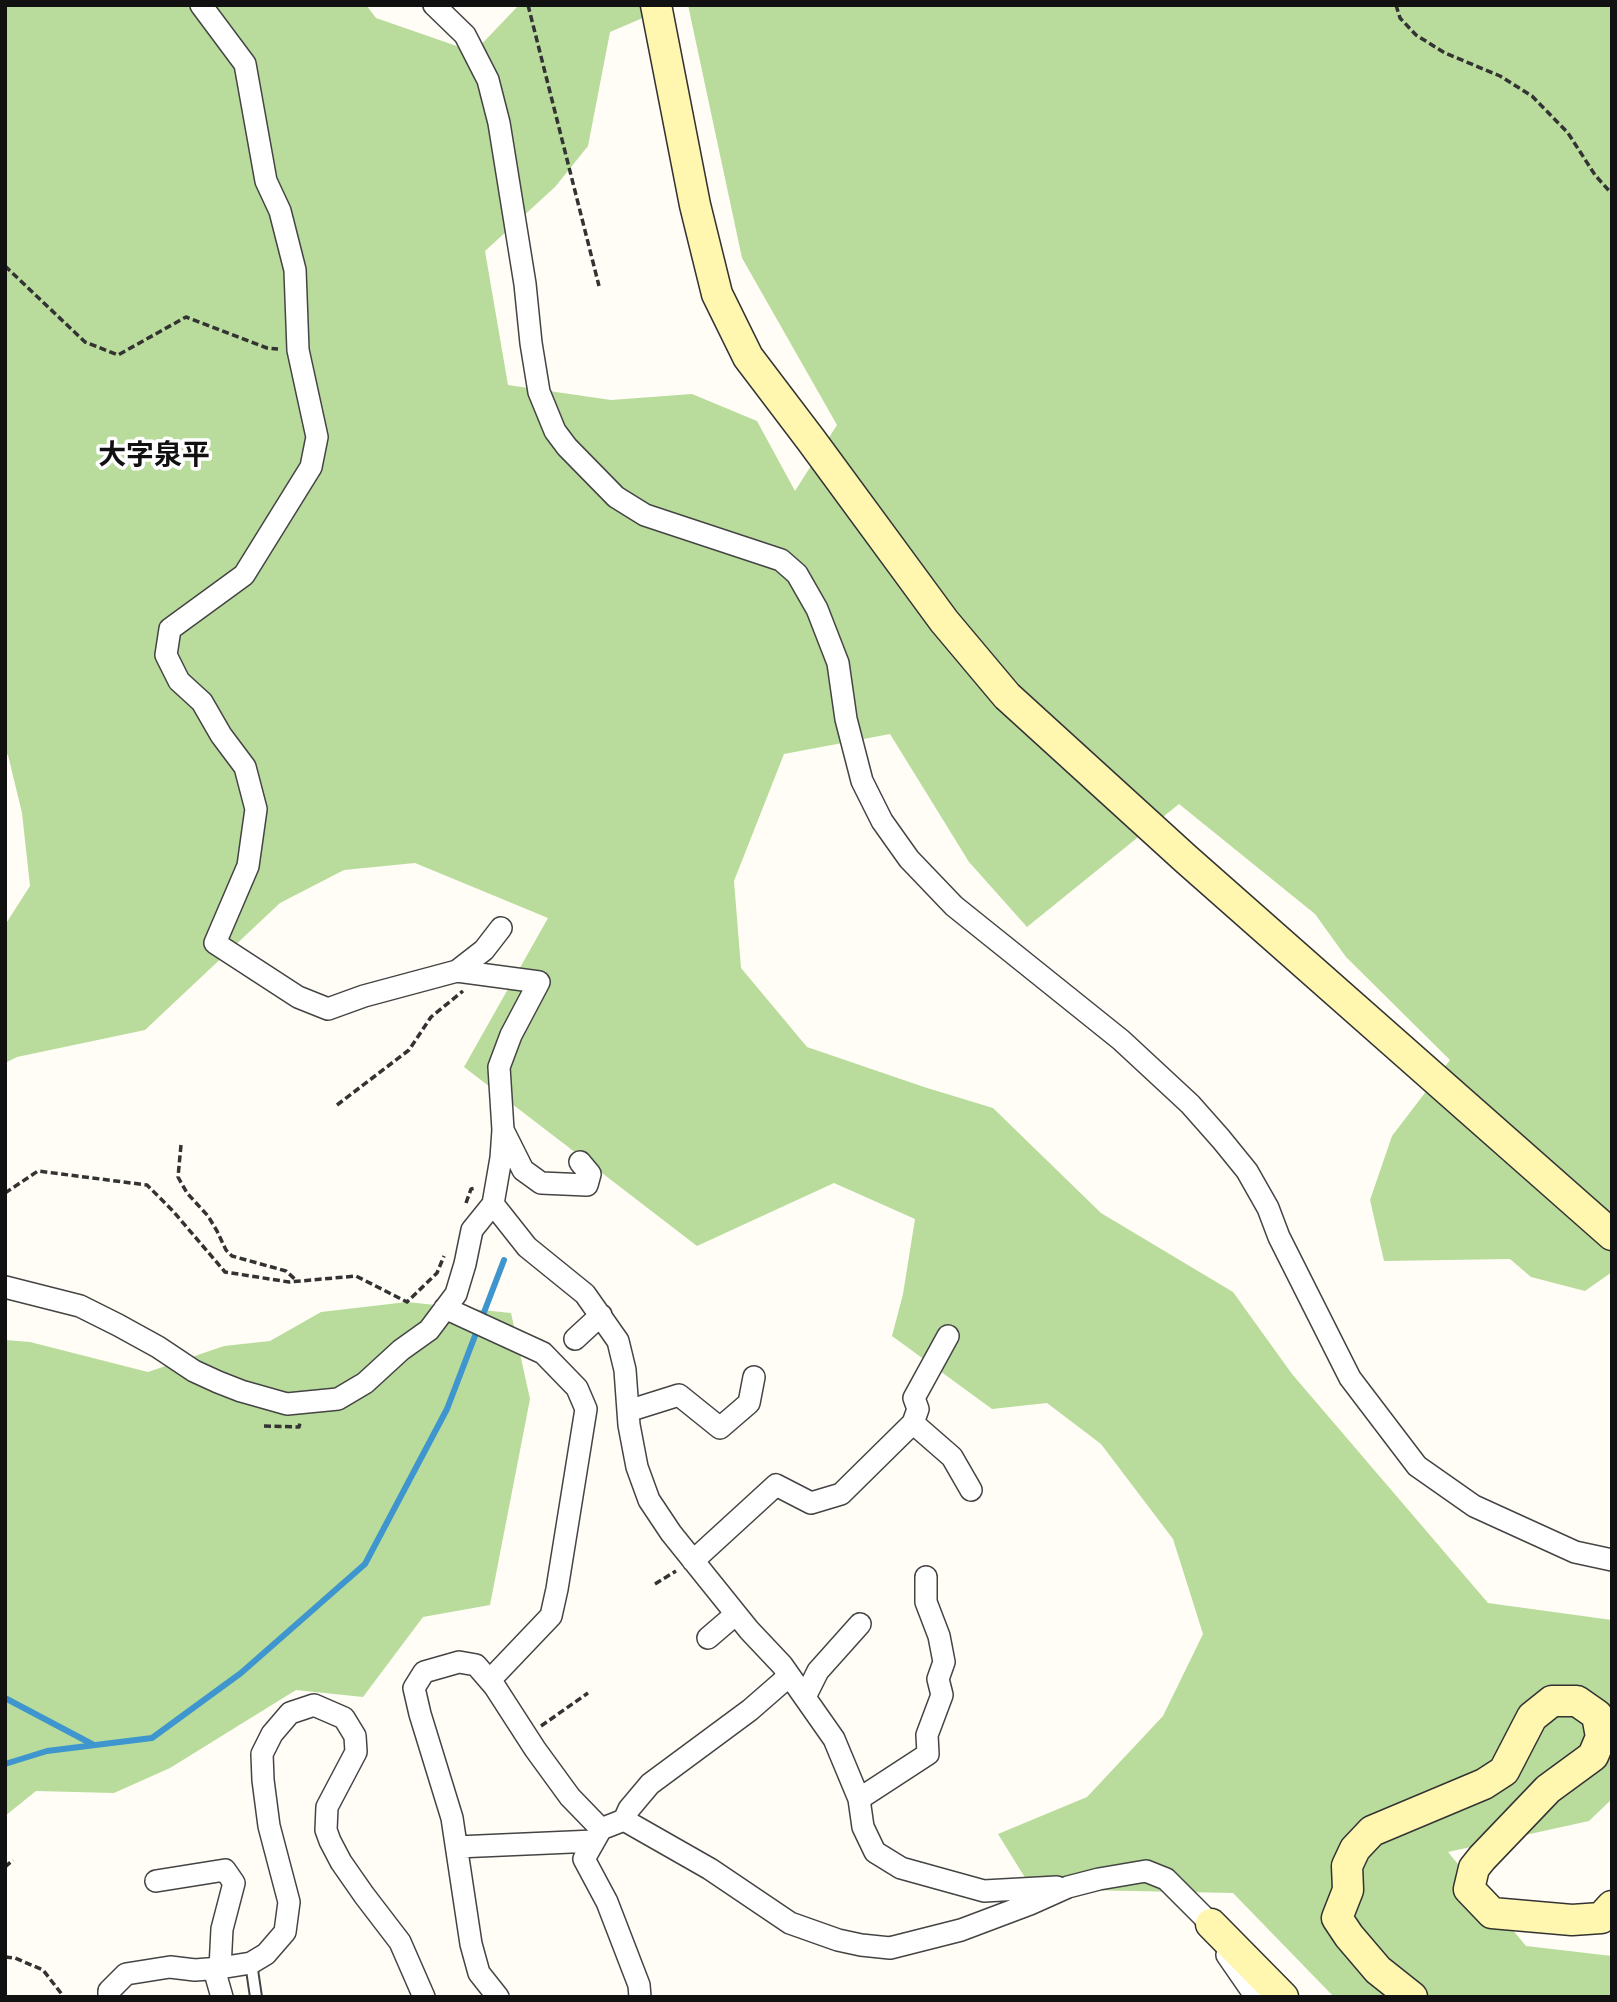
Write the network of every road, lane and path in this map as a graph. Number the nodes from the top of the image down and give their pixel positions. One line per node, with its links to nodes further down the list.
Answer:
1 (201, 5): 9 (street)
2 (434, 5): 32 (street)
3 (528, 5): 8 (path)
4 (656, 5): 20 (street)
5 (1396, 5): 6 (path)
6 (1612, 194)
7 (5, 266): 9 (path)
8 (599, 286)
9 (298, 350): 11 (street)
10 (501, 928): 11 (street)
11 (457, 971): 12 (street)
12 (484, 975): 13 (path); 14 (street)
13 (337, 1105)
14 (503, 1130): 16 (street); 18 (street)
15 (181, 1144): 22 (path)
16 (580, 1163)
17 (5, 1193): 22 (path)
18 (494, 1195): 19 (path); 24 (street); 25 (street)
19 (462, 1213)
20 (1612, 1235)
21 (447, 1249): 22 (path)
22 (298, 1282)
23 (5, 1287): 24 (street)
24 (445, 1308): 39 (street)
25 (601, 1315): 27 (street); 29 (street)
26 (948, 1336): 30 (street)
27 (575, 1339)
28 (754, 1377): 29 (street)
29 (628, 1411): 33 (street)
30 (913, 1423): 31 (street); 33 (street)
31 (971, 1490)
32 (1612, 1560)
33 (693, 1561): 35 (street)
34 (926, 1577): 43 (street)
35 (736, 1614): 37 (street); 38 (street)
36 (860, 1624): 41 (street)
37 (708, 1638)
38 (789, 1676): 41 (street); 44 (street)
39 (489, 1680): 42 (street); 46 (street)
40 (588, 1693): 42 (path)
41 (805, 1697): 43 (street)
42 (527, 1736): 45 (street)
43 (859, 1799): 50 (street)
44 (624, 1821): 45 (street); 50 (street)
45 (598, 1835): 46 (street); 62 (street)
46 (457, 1847): 61 (street)
47 (13, 1860): 48 (path)
48 (5, 1867)
49 (156, 1881): 55 (street)
50 (1068, 1887): 52 (street)
51 (1612, 1906): 65 (street)
52 (1215, 1929): 63 (street); 64 (street)
53 (5, 1957): 56 (path)
54 (251, 1963): 55 (street); 59 (lane); 60 (street)
55 (217, 1968): 57 (street); 58 (street)
56 (64, 1997)
57 (109, 1997)
58 (222, 1997)
59 (256, 1997)
60 (425, 1997)
61 (498, 1997)
62 (640, 1997)
63 (1256, 1997)
64 (1283, 1997)
65 (1412, 1997)

